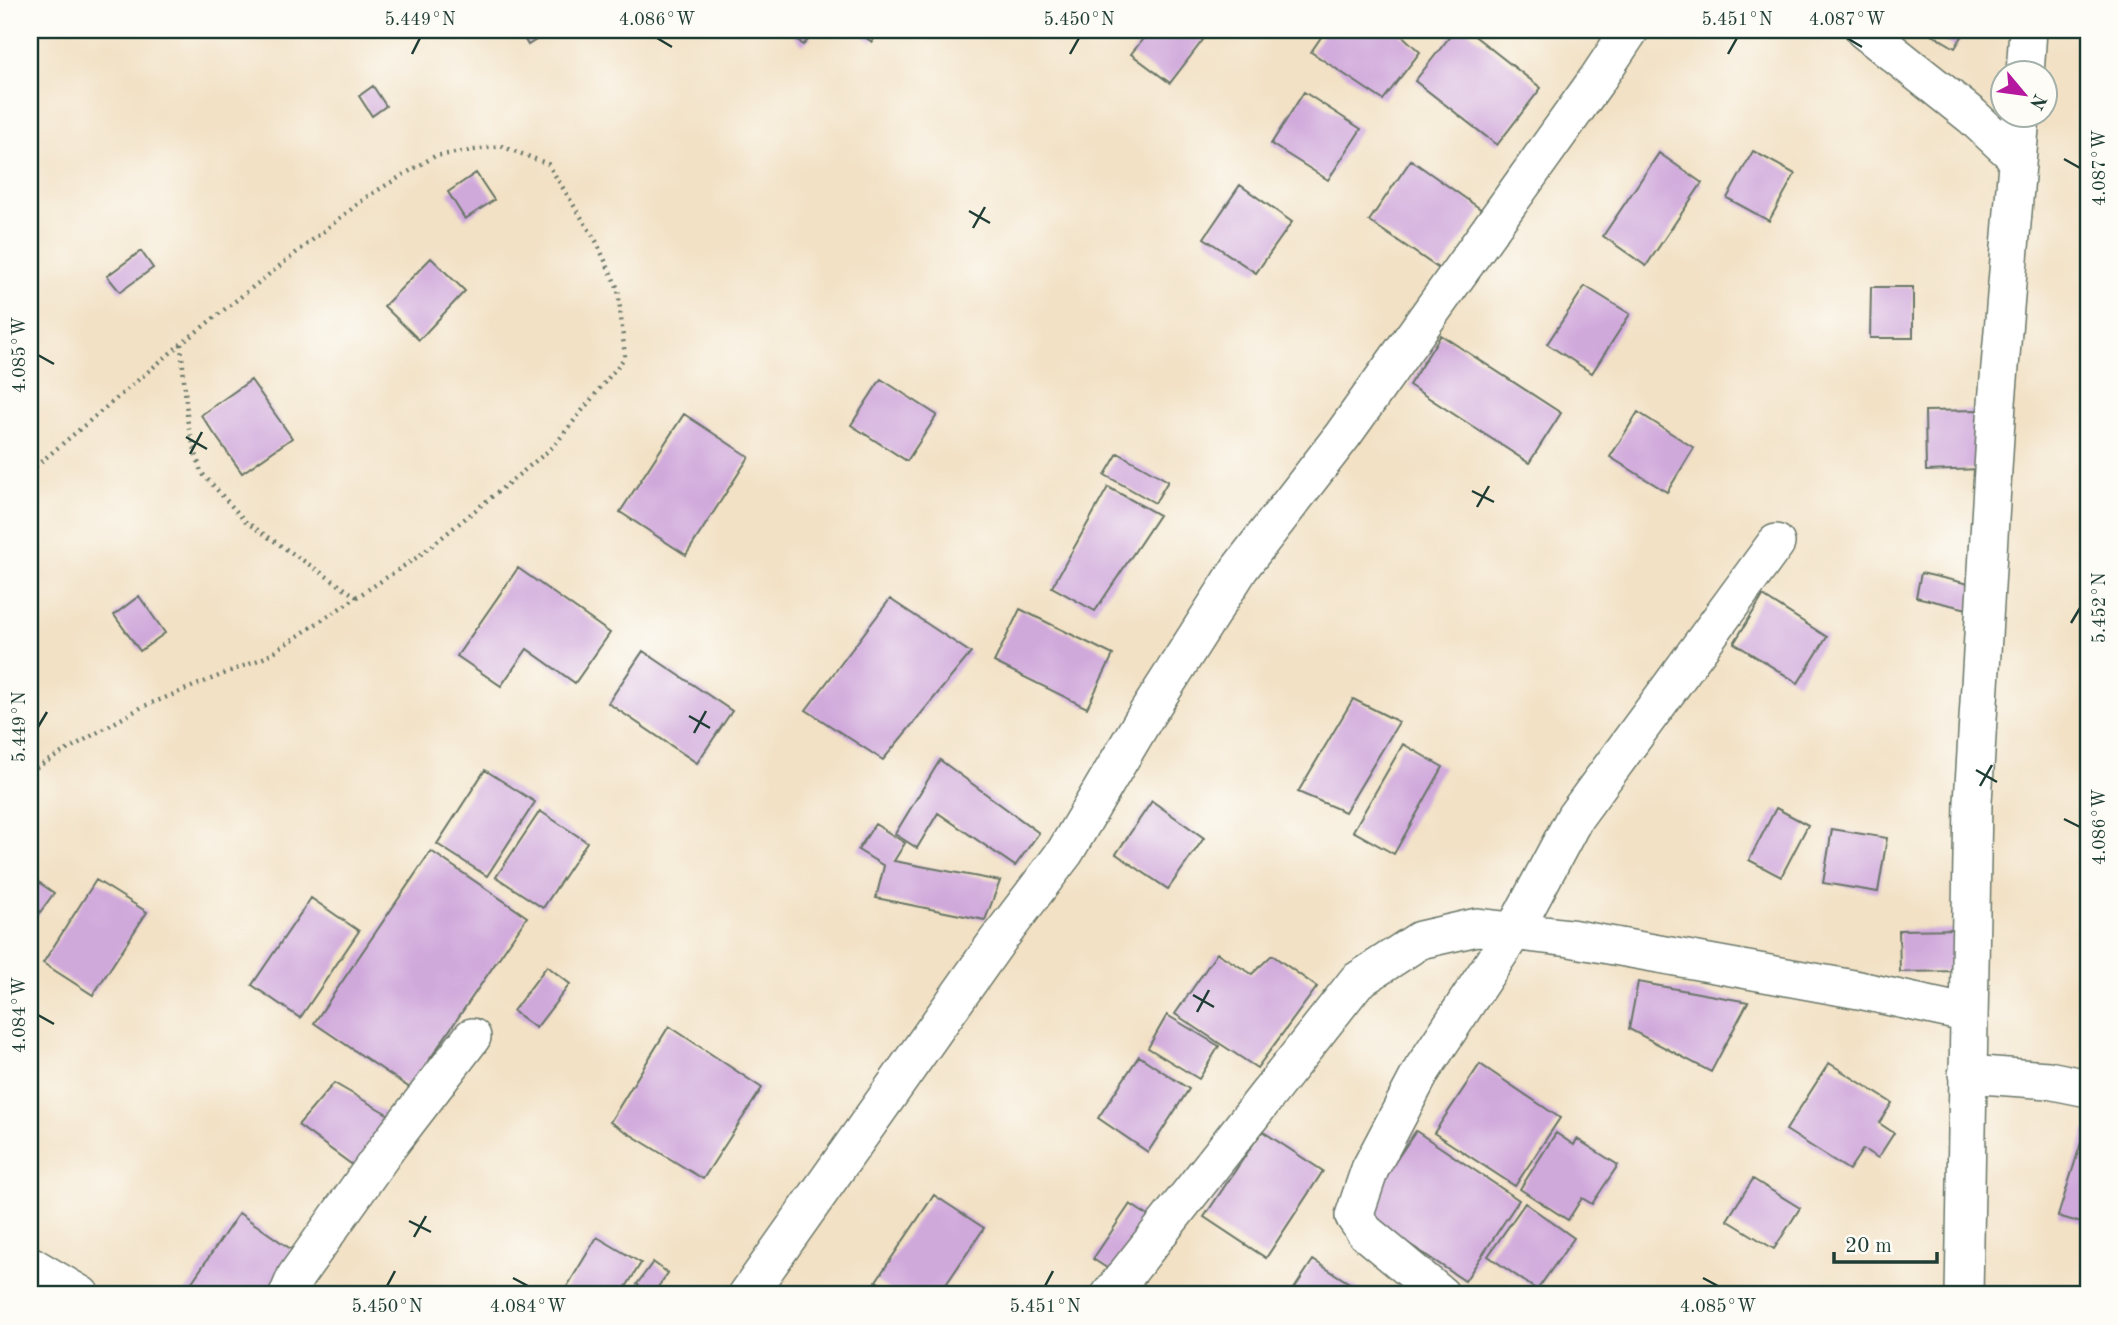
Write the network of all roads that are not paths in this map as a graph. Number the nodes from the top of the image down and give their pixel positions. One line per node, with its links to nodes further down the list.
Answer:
1 (1630, 30): 16 (street)
2 (1864, 30): 6 (street)
3 (2028, 30): 4 (street)
4 (2026, 60)
5 (2020, 130): 6 (street)
6 (2017, 158): 9 (street)
7 (1776, 543): 8 (street)
8 (1514, 932): 9 (street); 17 (street); 18 (street)
9 (1969, 1014): 11 (street)
10 (472, 1037): 15 (street)
11 (1967, 1074): 12 (street); 19 (street)
12 (2088, 1088)
13 (30, 1265): 14 (street)
14 (81, 1295)
15 (288, 1295)
16 (747, 1295)
17 (1110, 1295)
18 (1441, 1295)
19 (1964, 1295)

